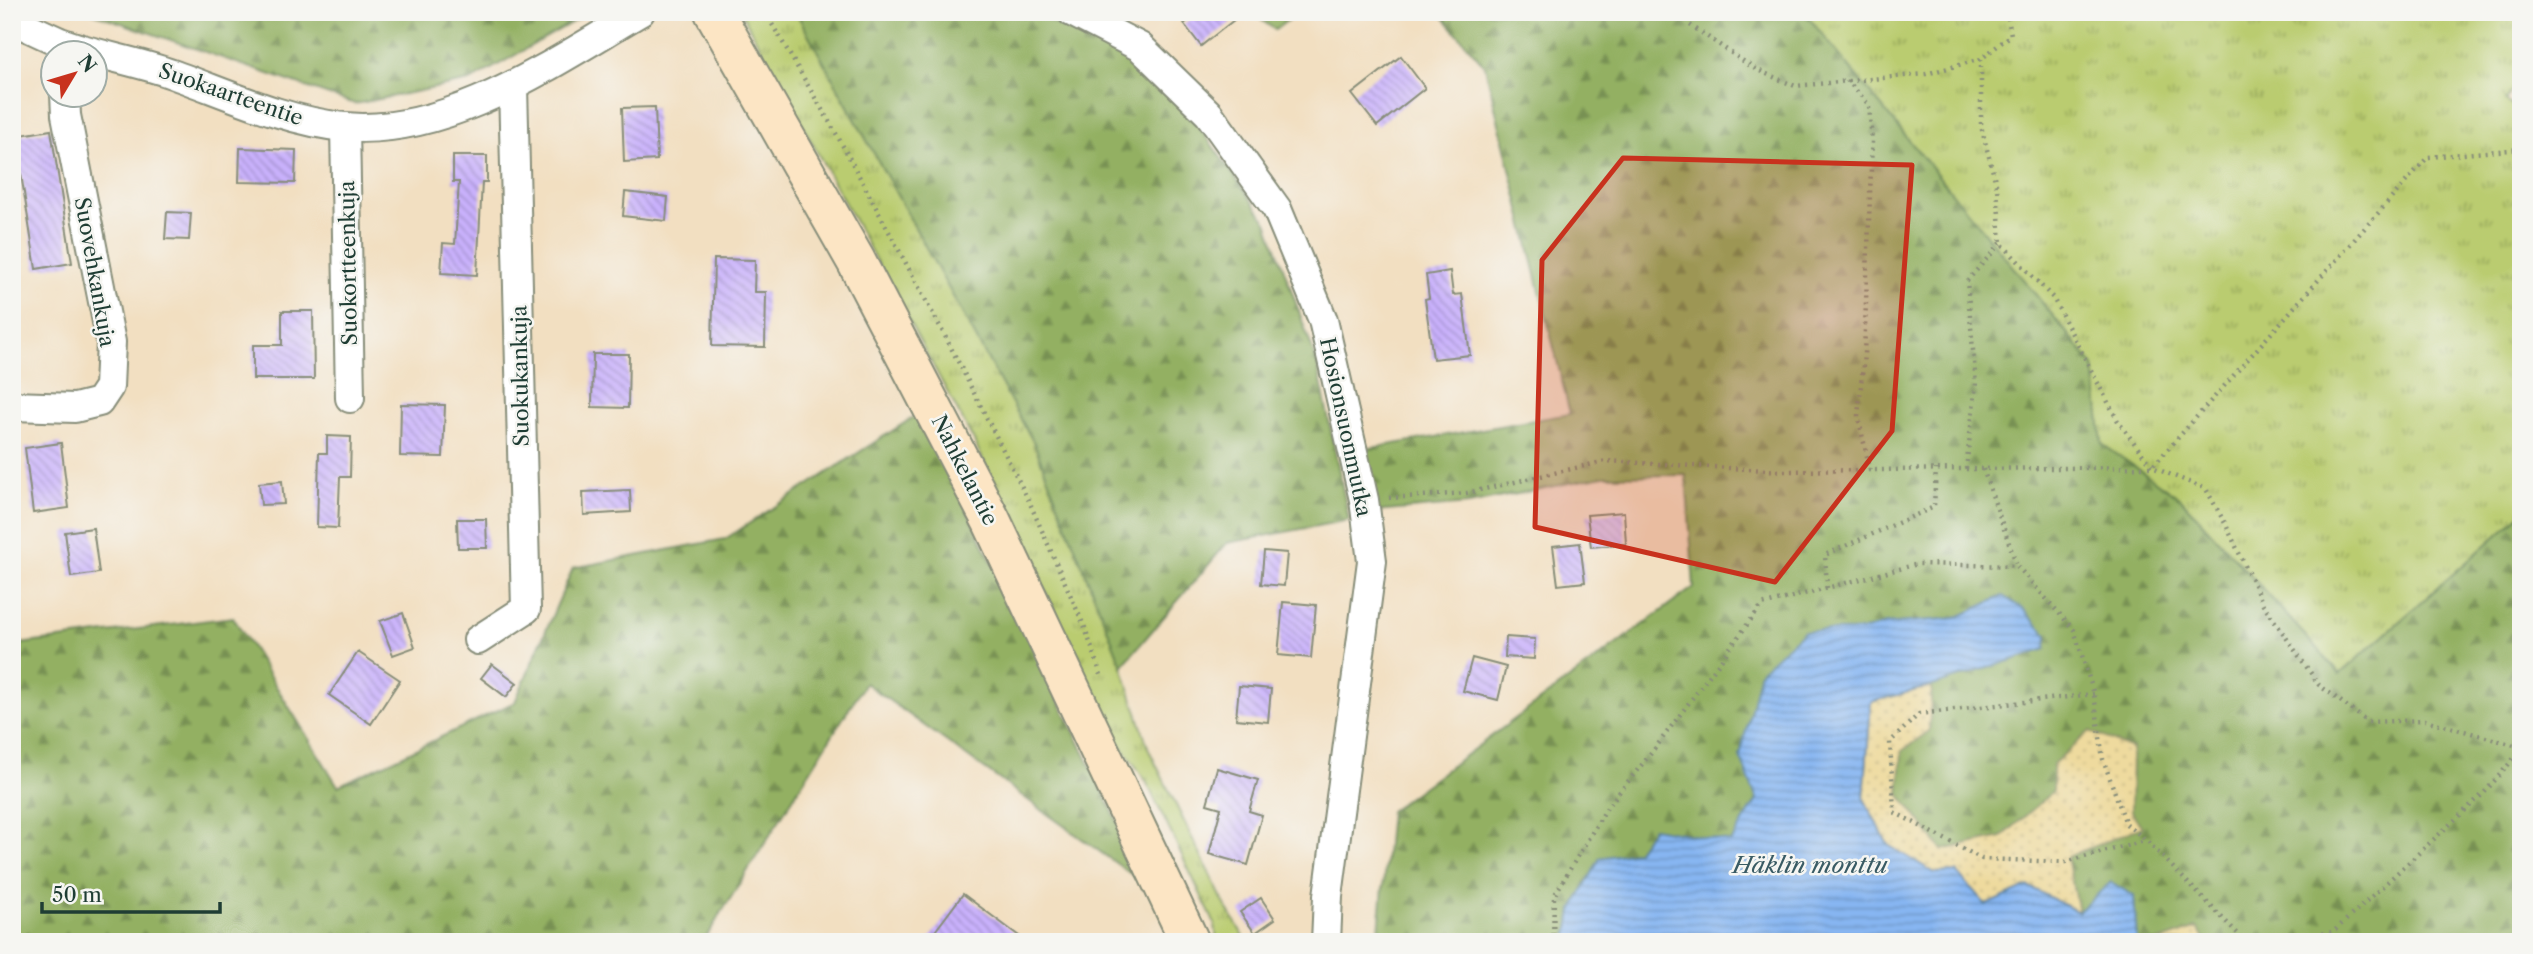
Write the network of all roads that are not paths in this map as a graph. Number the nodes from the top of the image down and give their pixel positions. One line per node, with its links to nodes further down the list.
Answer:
1 (640, 12): 7 (street, Suokaarteentie)
2 (714, 12): 13 (main road, Nahkelantie)
3 (1072, 12): 14 (street, Hosionsuonmutka)
4 (12, 20): 5 (street, Suokaarteentie)
5 (45, 38)
6 (108, 57): 9 (street, Suokaarteentie)
7 (513, 86): 9 (street, Suokaarteentie); 12 (street, Suokukankuja)
8 (66, 108): 11 (street, Suovehkankuja)
9 (345, 127): 10 (street, Suokortteenkuja)
10 (350, 398)
11 (12, 406)
12 (478, 640)
13 (1190, 942)
14 (1326, 942)

